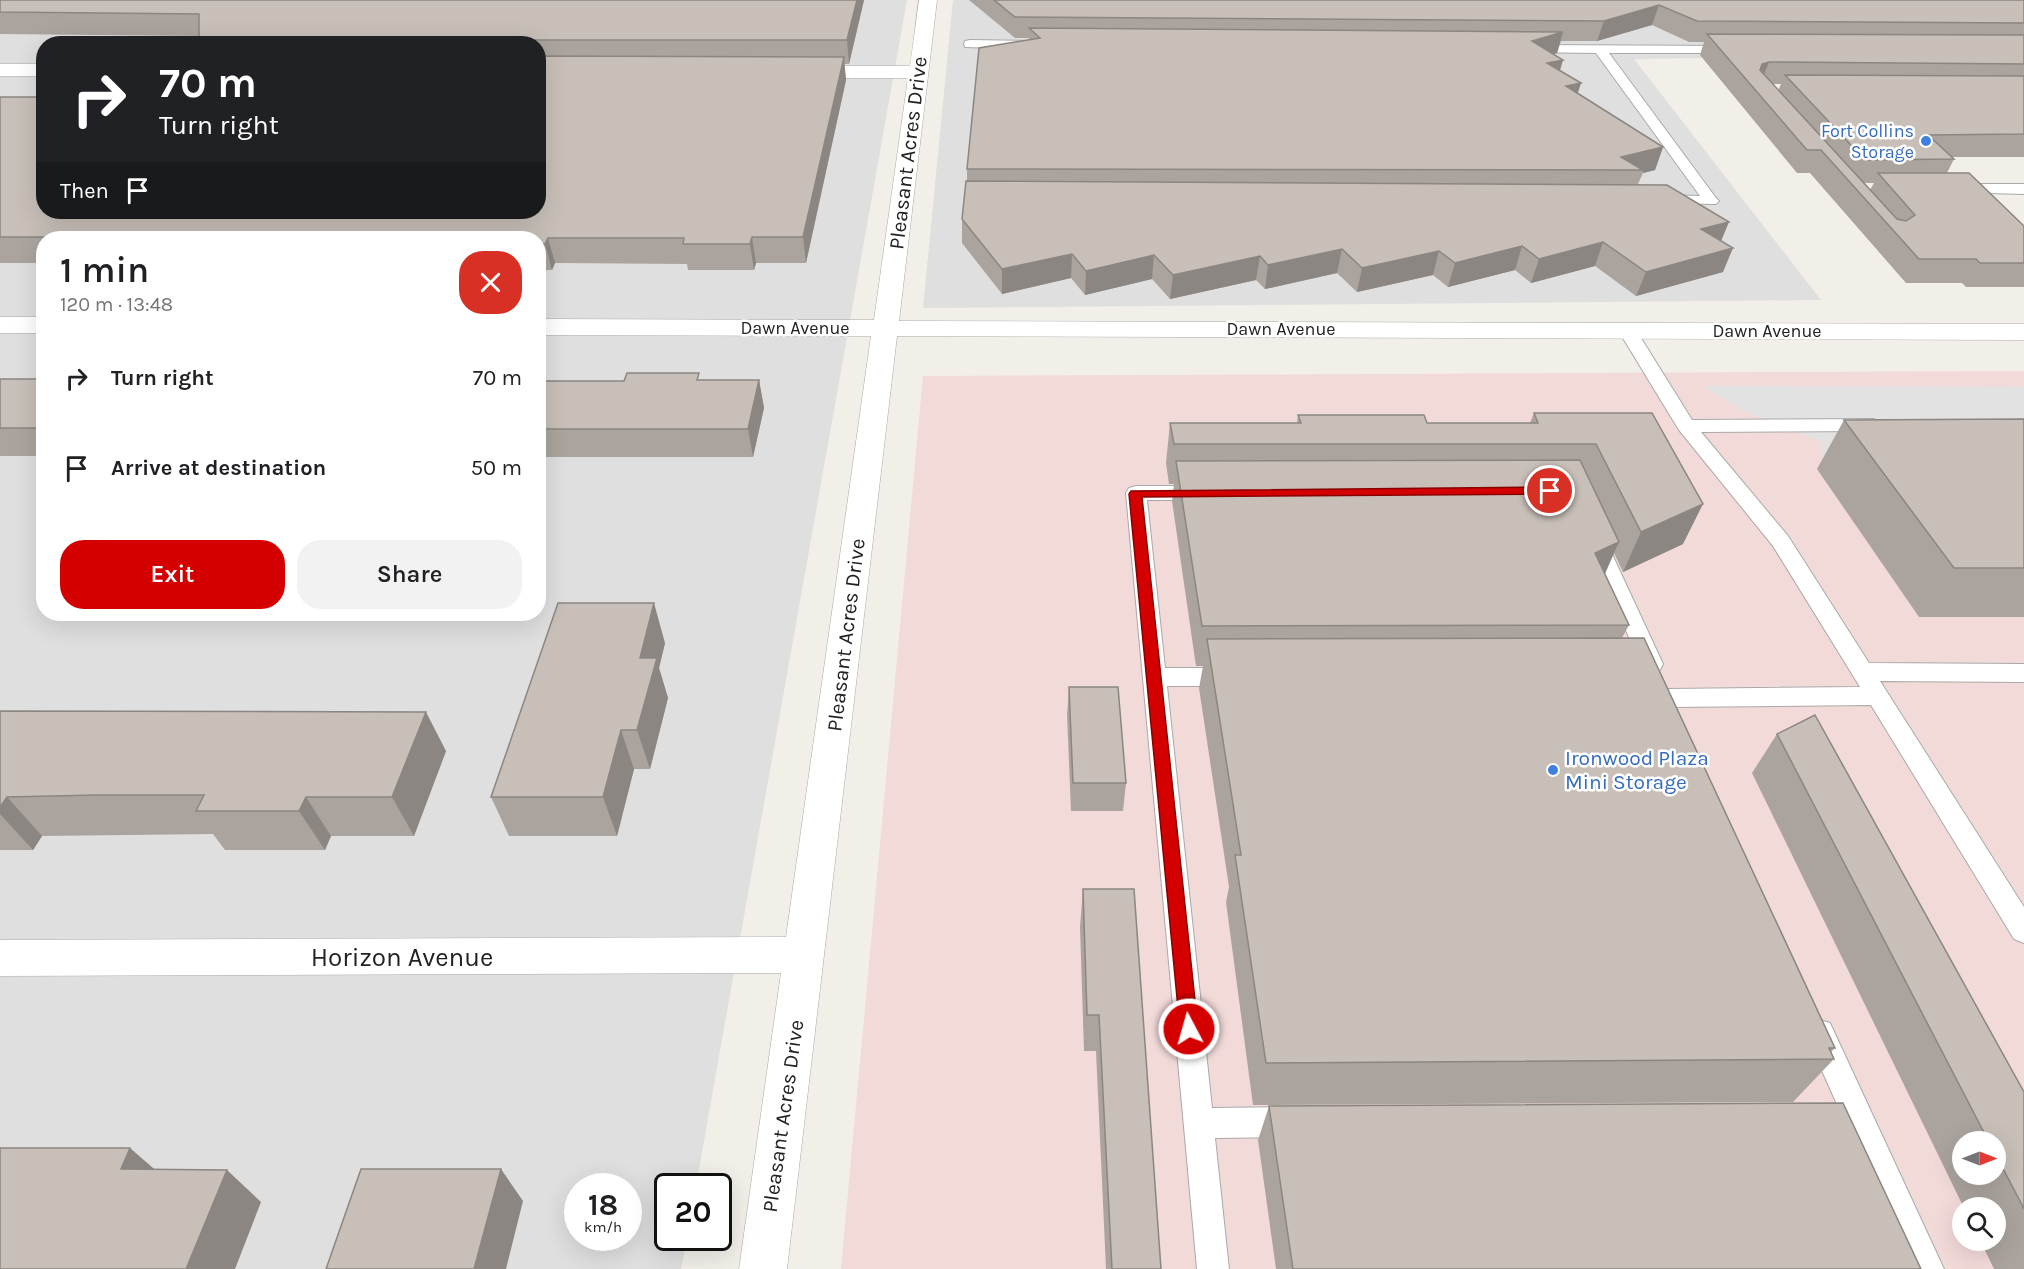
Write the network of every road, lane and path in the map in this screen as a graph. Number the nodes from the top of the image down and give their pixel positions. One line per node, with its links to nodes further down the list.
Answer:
1 (928, 0): 10 (street, Pleasant Acres Drive)
2 (970, 44): 3 (lane)
3 (1041, 45)
4 (1517, 48): 5 (lane)
5 (1600, 49): 6 (lane); 13 (lane)
6 (1741, 50)
7 (0, 70): 8 (street)
8 (36, 70)
9 (788, 72): 10 (street)
10 (918, 72): 17 (street, Pleasant Acres Drive)
11 (1946, 189): 12 (lane)
12 (2024, 189)
13 (1652, 200)
14 (0, 325): 15 (street)
15 (36, 325)
16 (546, 327): 17 (street, Dawn Avenue)
17 (886, 328): 18 (street, Dawn Avenue); 31 (street, Pleasant Acres Drive)
18 (1627, 330): 19 (street, Dawn Avenue); 21 (lane)
19 (2024, 332)
20 (1896, 425): 21 (lane)
21 (1686, 426): 24 (lane)
22 (1218, 493): 26 (lane)
23 (1583, 513): 28 (lane)
24 (1863, 672): 25 (lane); 28 (lane)
25 (2024, 673)
26 (1154, 677): 27 (lane); 37 (lane)
27 (1250, 677)
28 (1878, 696): 29 (lane)
29 (2015, 900): 30 (lane)
30 (2024, 931)
31 (805, 955): 32 (street, Horizon Avenue); 38 (street, Pleasant Acres Drive)
32 (0, 958)
33 (1810, 1011): 35 (lane)
34 (1824, 1119): 35 (lane)
35 (1859, 1119): 40 (lane)
36 (1317, 1122): 37 (lane)
37 (1198, 1123): 39 (lane)
38 (763, 1269)
39 (1213, 1269)
40 (1928, 1269)

